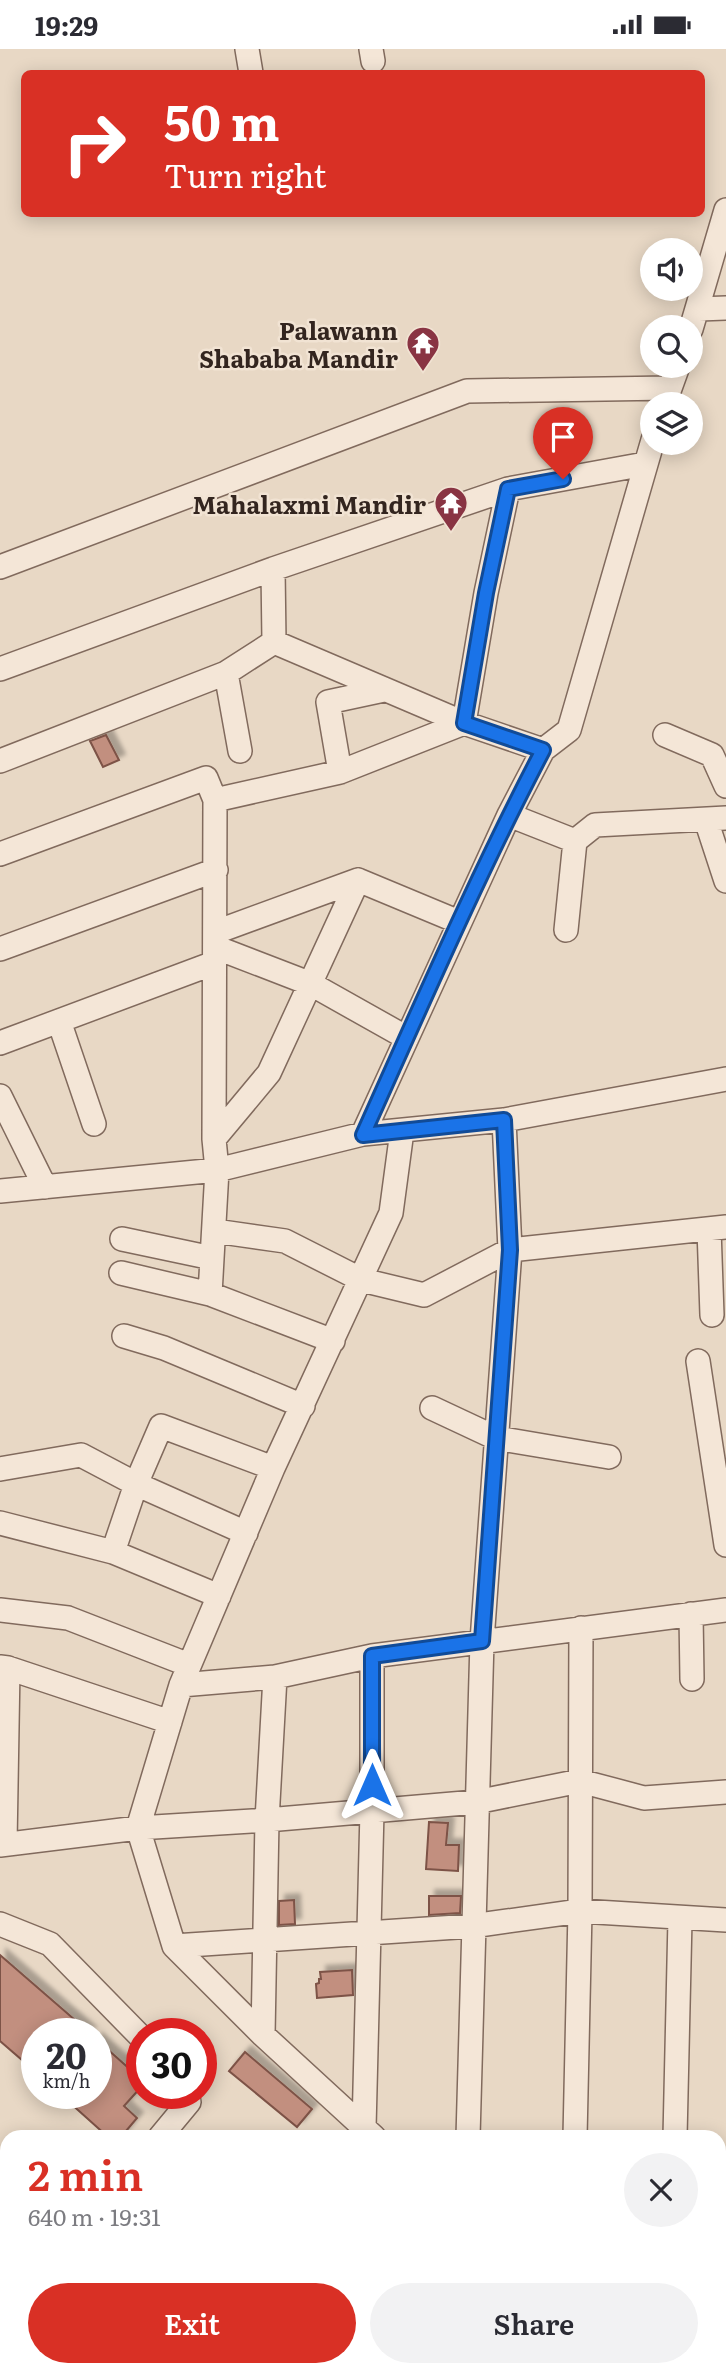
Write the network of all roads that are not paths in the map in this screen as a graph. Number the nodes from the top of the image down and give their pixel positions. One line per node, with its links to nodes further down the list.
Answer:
1 (247, 49): 2 (street)
2 (250, 70)
3 (726, 209): 5 (street)
4 (726, 308): 6 (street)
5 (696, 315)
6 (703, 316)
7 (640, 395): 11 (street)
8 (648, 455): 9 (street)
9 (645, 464): 10 (street); 19 (street)
10 (508, 489): 12 (street); 17 (street)
11 (0, 567)
12 (273, 569): 13 (street); 14 (street)
13 (274, 642): 15 (street); 16 (street)
14 (0, 669)
15 (226, 673): 20 (street); 21 (street)
16 (384, 690): 17 (street); 22 (street)
17 (464, 723): 19 (street); 22 (street)
18 (665, 735): 23 (street)
19 (543, 750): 25 (street)
20 (240, 751)
21 (0, 761)
22 (340, 772): 24 (street)
23 (726, 786)
24 (215, 800): 28 (street); 29 (street)
25 (509, 815): 27 (street); 32 (street)
26 (716, 819): 27 (street); 31 (street)
27 (575, 841): 33 (street)
28 (0, 854)
29 (216, 870): 34 (street); 35 (street)
30 (358, 880): 32 (street); 34 (street); 36 (street)
31 (726, 881)
32 (458, 922): 38 (street)
33 (566, 930)
34 (215, 947): 36 (street); 37 (street); 46 (street)
35 (0, 949)
36 (311, 984): 38 (street); 46 (street)
37 (59, 1021): 39 (street); 43 (street)
38 (407, 1038): 45 (street)
39 (0, 1043)
40 (726, 1079): 42 (street)
41 (0, 1096): 48 (street)
42 (504, 1120): 44 (street); 53 (street)
43 (94, 1124)
44 (402, 1131): 45 (street); 56 (street)
45 (363, 1135): 47 (street)
46 (214, 1139): 47 (street)
47 (217, 1170): 48 (street); 51 (street)
48 (45, 1187): 49 (street)
49 (0, 1191)
50 (717, 1228): 53 (street); 58 (street)
51 (215, 1231): 54 (street); 56 (street)
52 (122, 1239): 54 (street)
53 (510, 1250): 56 (street); 64 (street)
54 (212, 1258): 57 (street)
55 (121, 1273): 57 (street)
56 (362, 1280): 60 (street)
57 (210, 1294): 60 (street)
58 (712, 1315)
59 (124, 1336): 62 (street)
60 (333, 1341): 62 (street)
61 (698, 1361): 71 (street)
62 (303, 1406): 66 (street)
63 (432, 1408): 64 (street)
64 (496, 1438): 65 (street); 78 (street)
65 (609, 1457)
66 (274, 1468): 68 (street); 70 (street)
67 (0, 1469): 68 (street)
68 (136, 1485): 70 (street); 72 (street)
69 (0, 1523): 72 (street)
70 (246, 1533): 73 (street)
71 (726, 1545)
72 (113, 1552): 73 (street)
73 (219, 1596): 81 (street)
74 (0, 1610): 81 (street)
75 (726, 1610): 76 (street)
76 (691, 1614): 77 (street); 83 (street)
77 (580, 1628): 78 (street); 85 (street)
78 (482, 1641): 79 (street); 87 (street)
79 (372, 1656): 82 (street); 88 (street)
80 (4, 1667): 84 (street); 91 (street)
81 (185, 1675): 82 (street); 84 (street)
82 (275, 1677): 89 (street)
83 (692, 1679)
84 (170, 1722): 90 (street)
85 (580, 1781): 86 (street); 87 (street); 92 (street)
86 (726, 1792)
87 (476, 1802): 88 (street); 96 (street)
88 (372, 1811): 89 (street); 97 (street)
89 (267, 1820): 90 (street); 98 (street)
90 (138, 1828): 91 (street); 99 (street)
91 (3, 1845)
92 (580, 1911): 93 (street); 96 (street); 107 (street)
93 (680, 1919): 94 (street); 108 (street)
94 (726, 1920)
95 (0, 1924): 100 (street)
96 (472, 1926): 97 (street); 106 (street)
97 (368, 1933): 98 (street); 105 (street)
98 (264, 1941): 99 (street); 101 (street)
99 (174, 1946): 101 (street)
100 (126, 2022)
101 (263, 2035): 104 (street)
102 (183, 2109): 103 (street)
103 (166, 2130)
104 (367, 2130)
105 (369, 2130)
106 (468, 2130)
107 (575, 2130)
108 (675, 2130)

